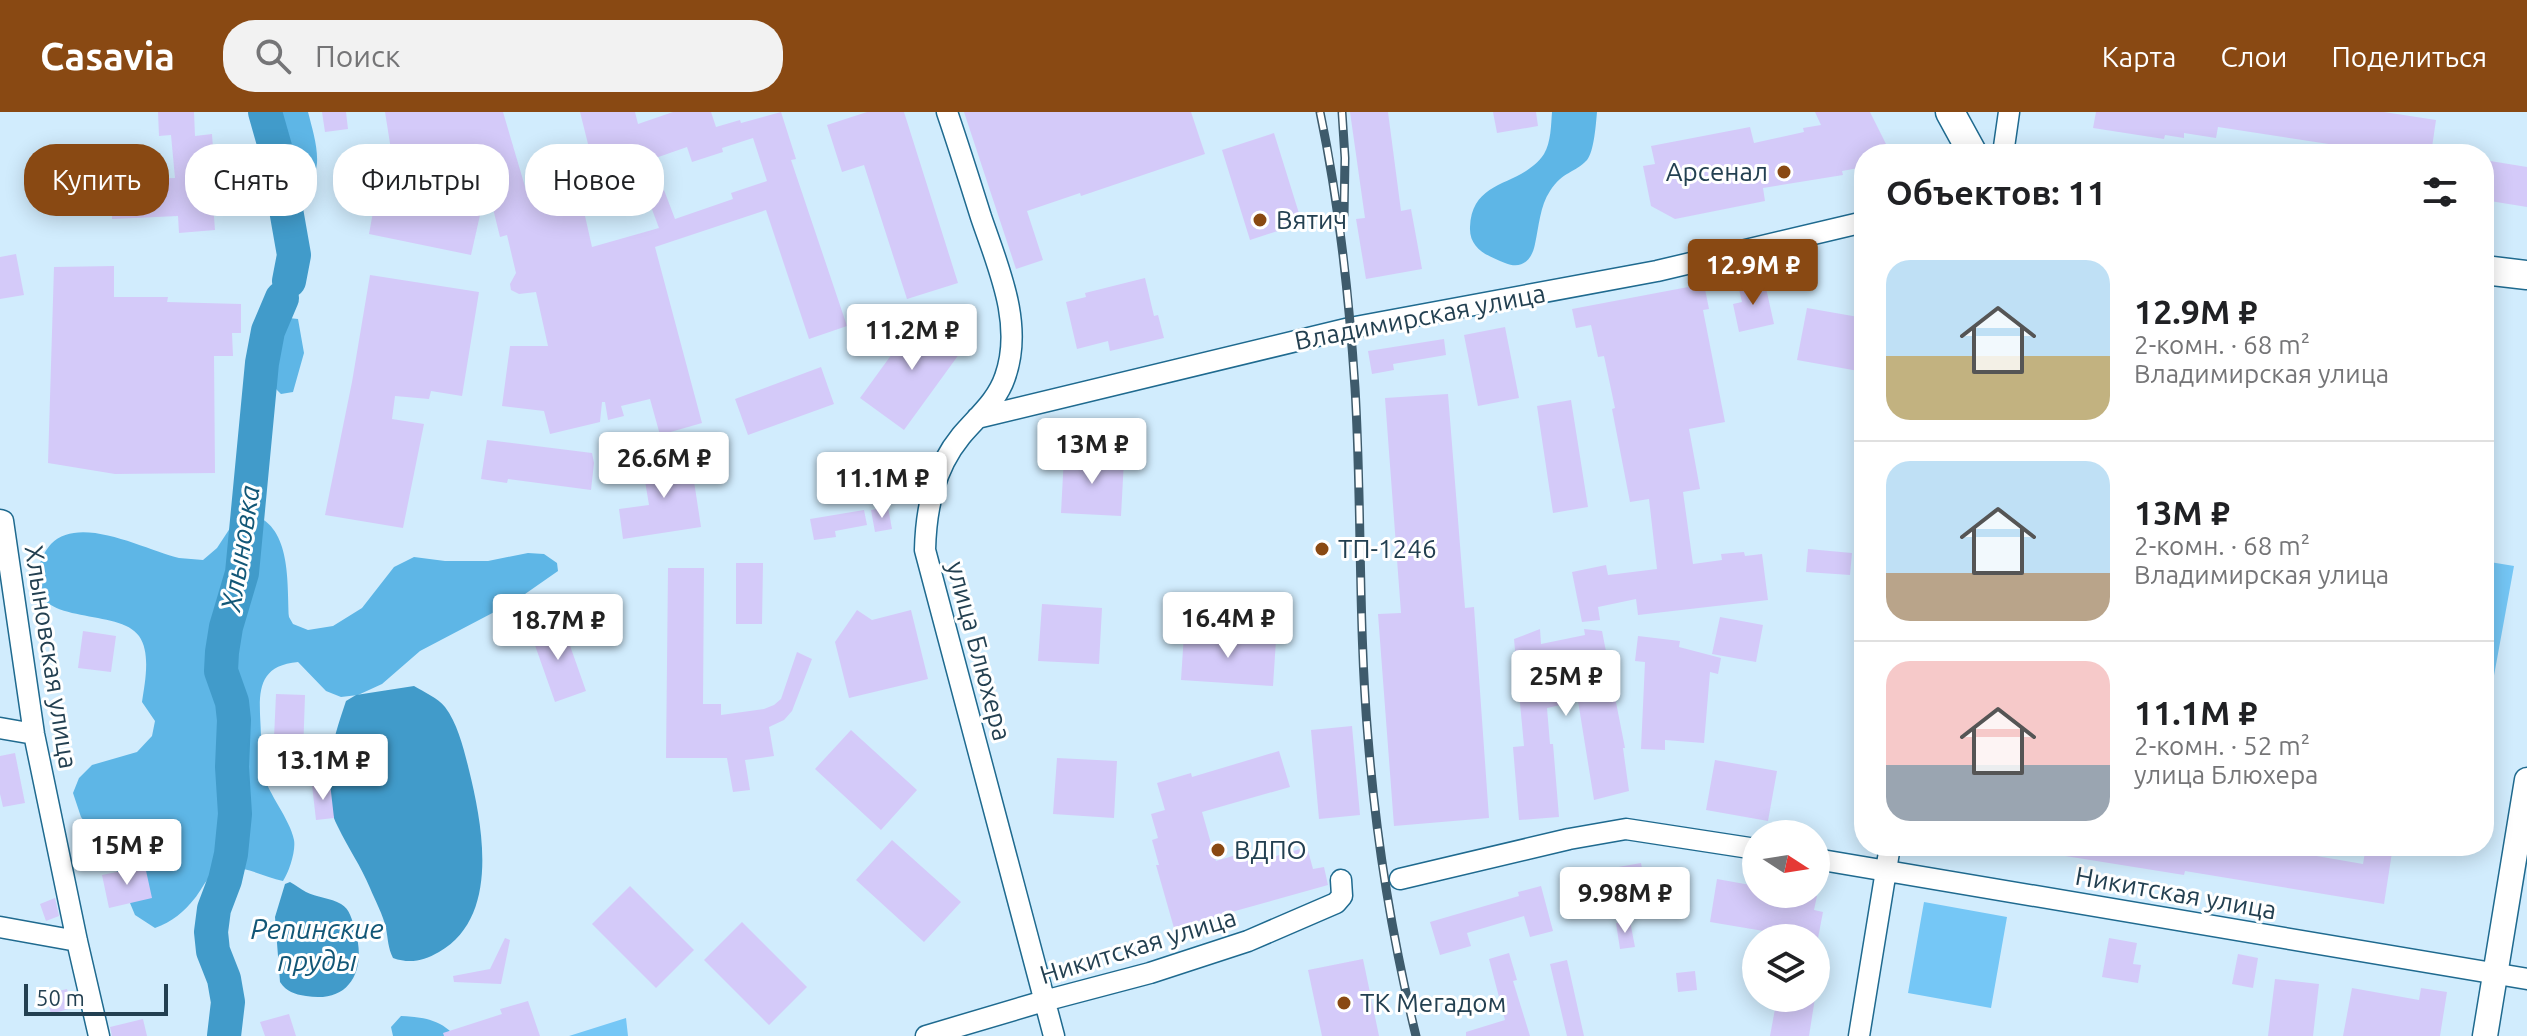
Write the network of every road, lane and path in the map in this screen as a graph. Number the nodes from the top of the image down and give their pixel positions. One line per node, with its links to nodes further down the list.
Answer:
1 (947, 112): 9 (street, улица Блюхера)
2 (1950, 112): 4 (main road)
3 (2009, 112): 5 (street)
4 (1968, 144)
5 (2004, 144)
6 (1854, 224): 9 (street, Владимирская улица)
7 (2494, 271): 8 (main road)
8 (2527, 275)
9 (977, 418): 24 (street, улица Блюхера)
10 (1, 520): 12 (street, Хлыновская улица)
11 (0, 728): 12 (street)
12 (34, 734): 21 (street, Хлыновская улица)
13 (2527, 780): 22 (street)
14 (1742, 847): 18 (street)
15 (1888, 856): 17 (street)
16 (1830, 861): 17 (street, Никитская улица)
17 (1886, 870): 22 (street, Никитская улица); 28 (street)
18 (1400, 879)
19 (1341, 880): 24 (street, Никитская улица)
20 (0, 927): 21 (street)
21 (77, 941): 25 (street, Хлыновская улица)
22 (2495, 974): 23 (street, Никитская улица); 29 (street)
23 (2527, 979)
24 (1044, 1001): 26 (street, Никитская улица); 27 (street, улица Блюхера)
25 (99, 1036)
26 (926, 1036)
27 (1054, 1036)
28 (1859, 1036)
29 (2485, 1036)

